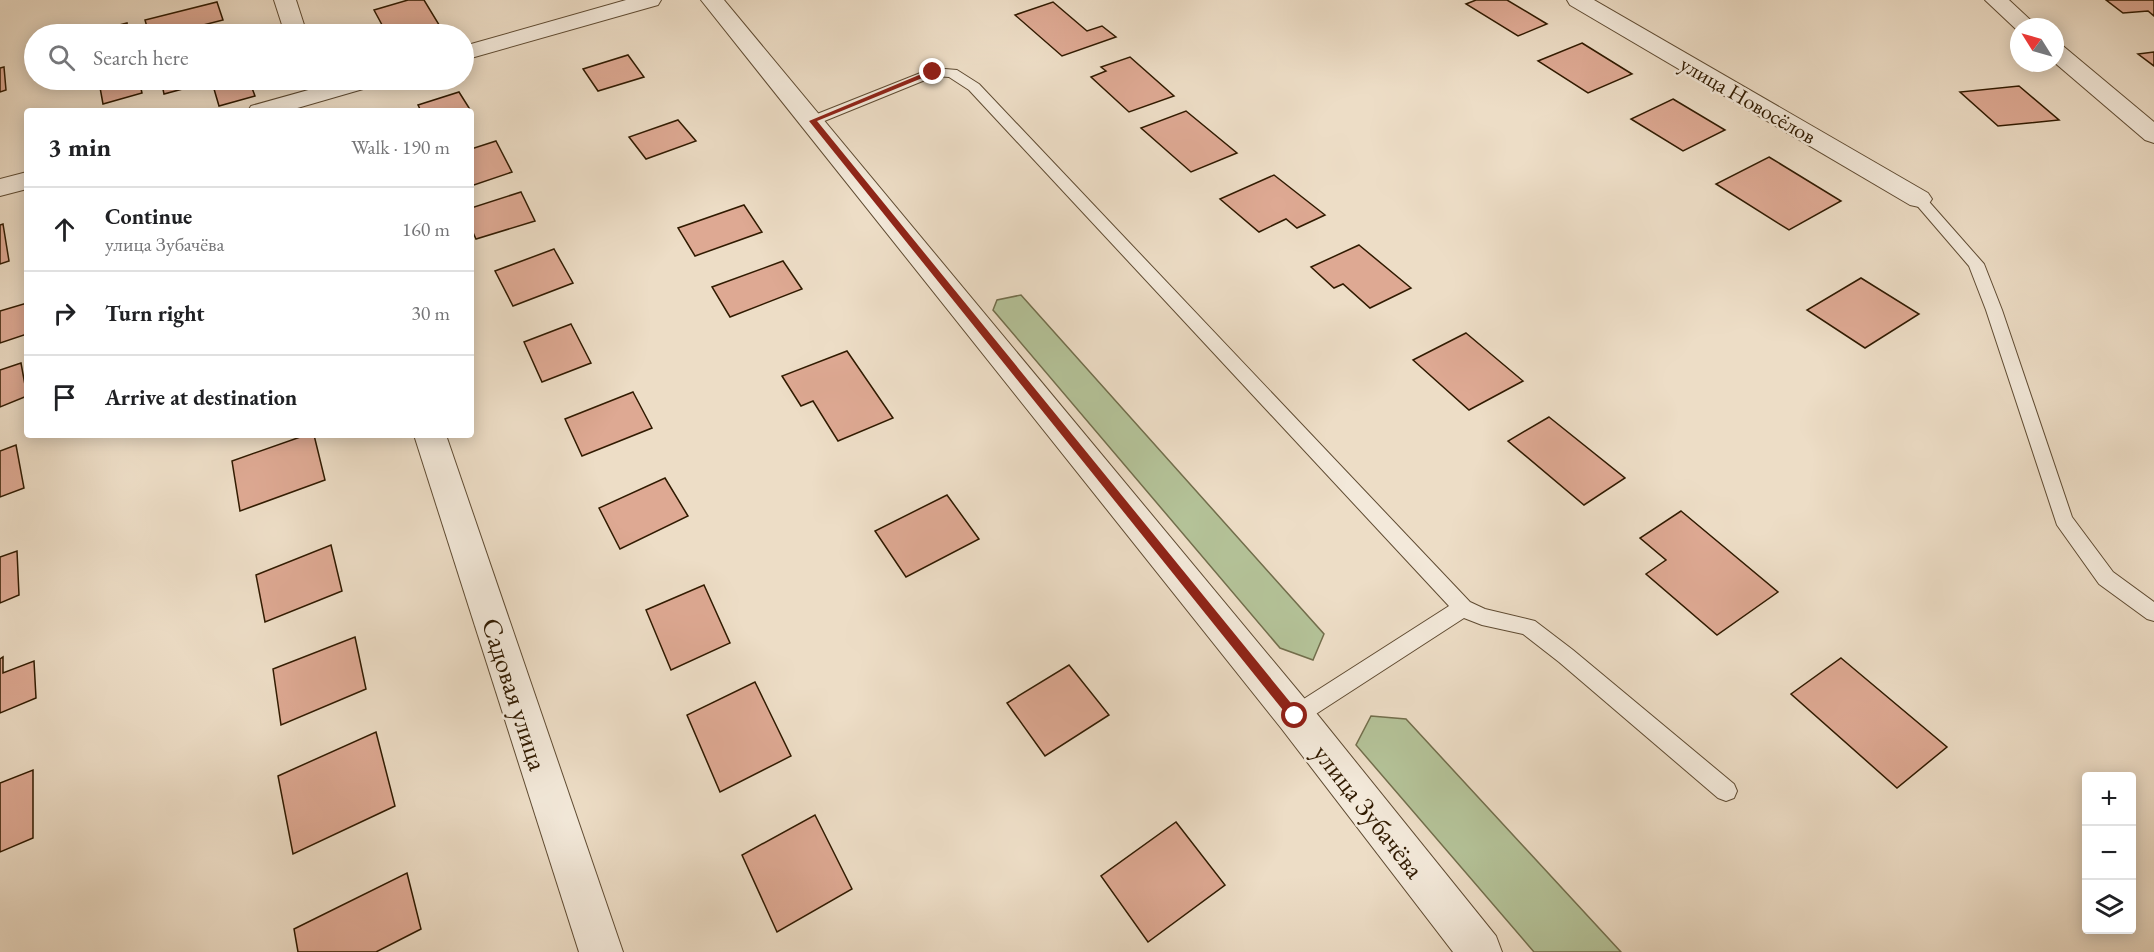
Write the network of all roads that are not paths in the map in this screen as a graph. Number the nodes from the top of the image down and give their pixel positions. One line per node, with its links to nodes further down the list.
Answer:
1 (285, 0): 7 (street)
2 (650, 0): 8 (street)
3 (712, 0): 13 (street, улица Зубачёва)
4 (1578, 0): 17 (street, улица Новосёлов)
5 (1996, 0): 6 (street)
6 (2017, 18)
7 (293, 24)
8 (474, 50)
9 (2064, 59): 14 (street)
10 (334, 90): 11 (street)
11 (317, 95): 12 (street)
12 (271, 108)
13 (812, 121): 19 (lane); 21 (street, улица Зубачёва)
14 (2154, 135)
15 (24, 181): 16 (street)
16 (0, 188)
17 (1919, 199): 20 (lane)
18 (431, 438): 23 (street, Садовая улица)
19 (1463, 608): 21 (lane); 22 (lane)
20 (2154, 613)
21 (1295, 716): 24 (street, улица Зубачёва)
22 (1726, 791)
23 (601, 952)
24 (1480, 952)

